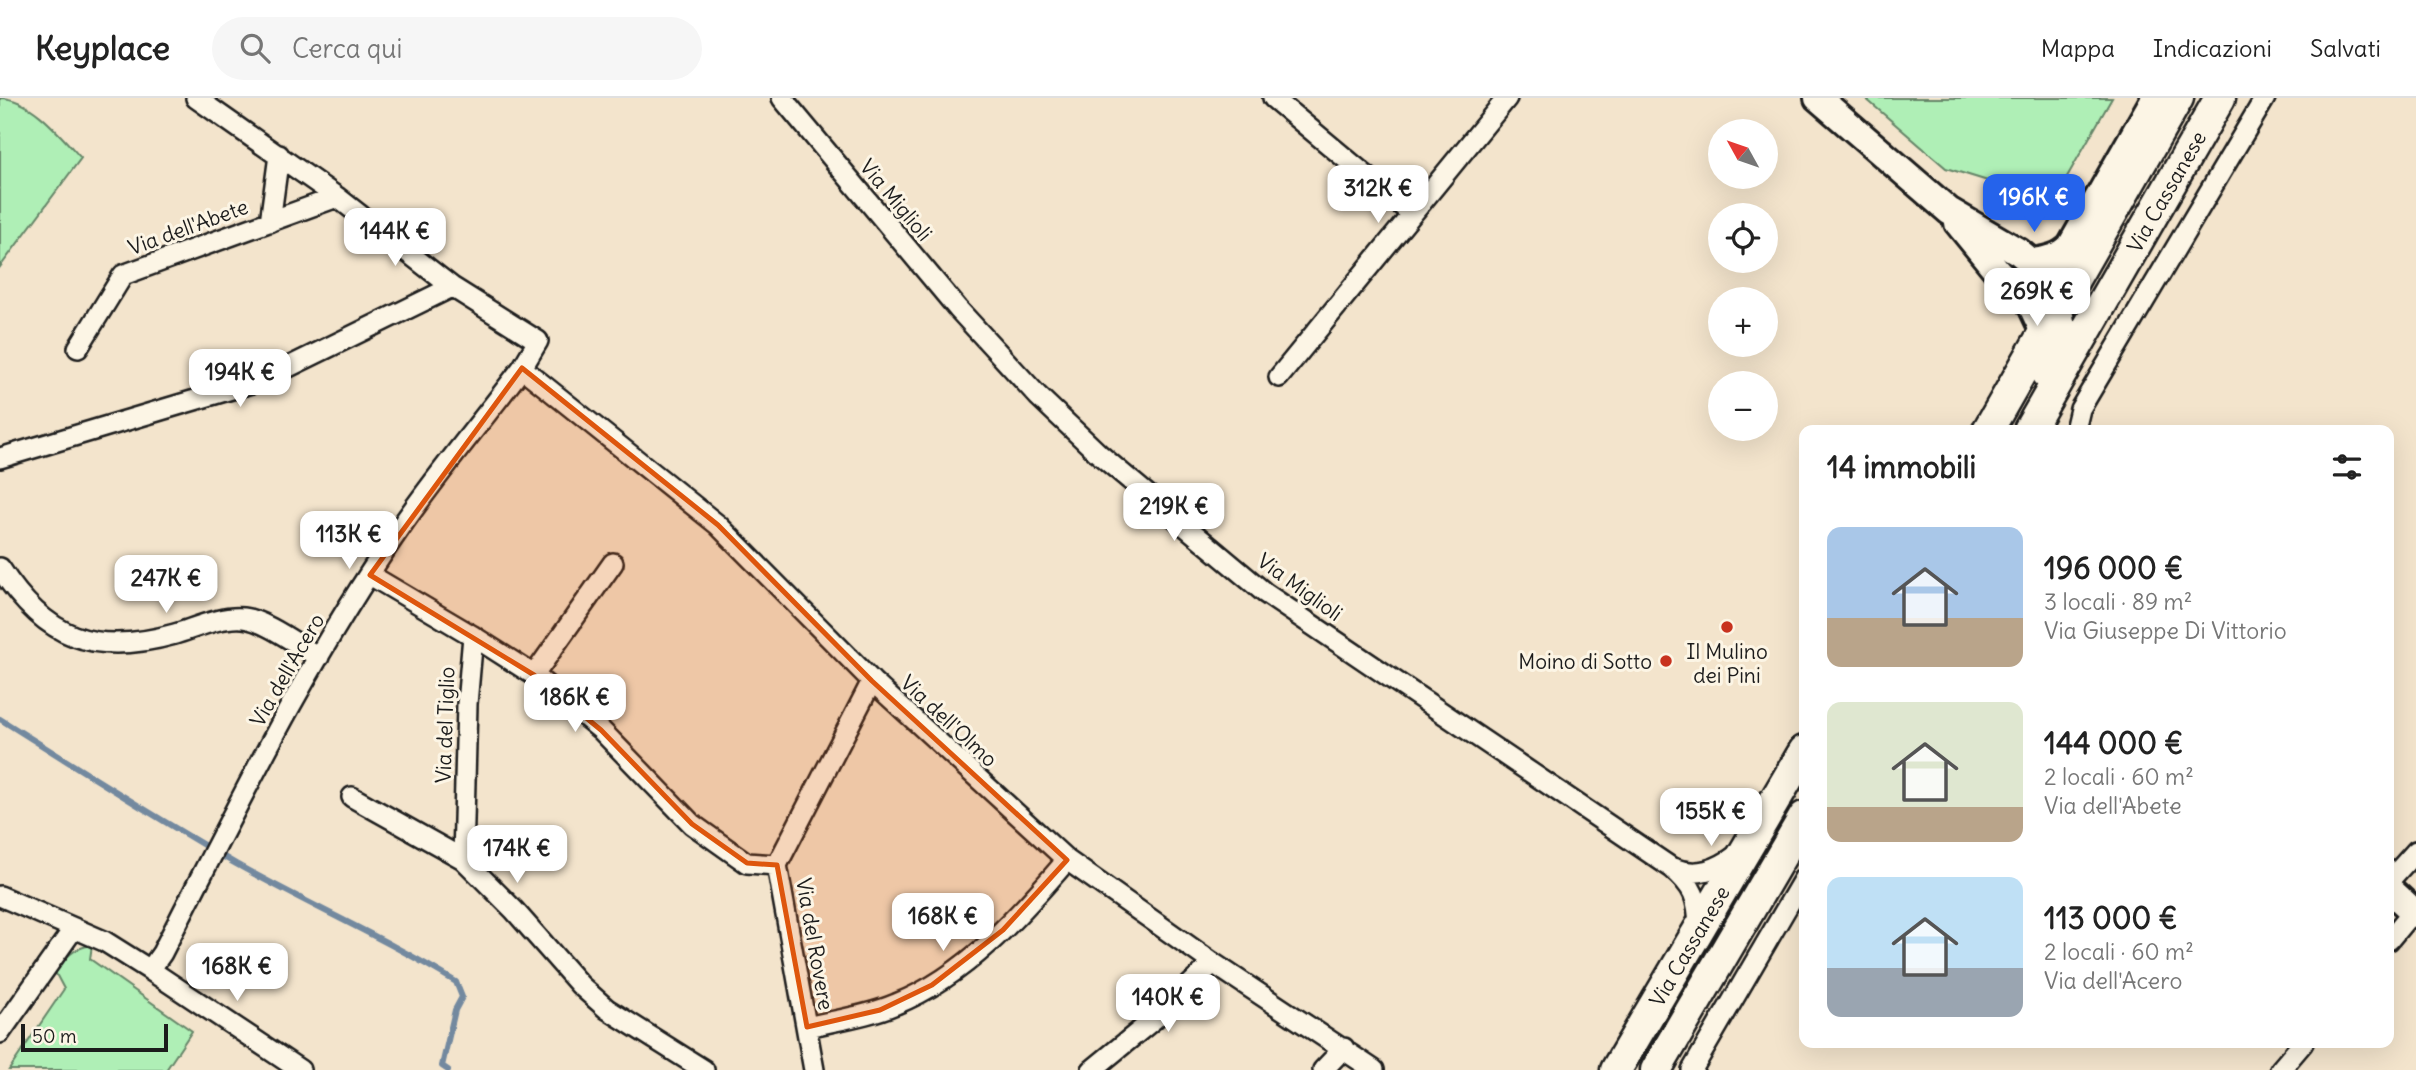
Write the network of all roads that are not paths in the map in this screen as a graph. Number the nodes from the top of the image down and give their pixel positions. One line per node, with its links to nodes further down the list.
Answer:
1 (196, 98): 11 (street)
2 (782, 98): 45 (street, Via Miglioli)
3 (1273, 98): 14 (street)
4 (1507, 98): 14 (street)
5 (1818, 98): 13 (main road)
6 (2155, 98): 10 (main road); 16 (main road)
7 (2178, 98): 10 (main road, Via Cassanese)
8 (2220, 98): 18 (main road, Via Cassanese)
9 (2264, 98): 28 (street)
10 (2151, 145): 20 (main road, Via Cassanese)
11 (278, 155): 12 (street); 15 (street, Via dell'Abete)
12 (337, 197): 15 (street, Via dell'Abete); 17 (street)
13 (1949, 211): 16 (main road); 19 (main road)
14 (1412, 214): 24 (street)
15 (270, 222): 22 (street, Via dell'Abete)
16 (2033, 262): 20 (main road)
17 (453, 287): 23 (street, Via dell'Acero); 29 (street)
18 (2109, 291): 20 (main road); 27 (main road, Via Cassanese)
19 (2028, 298): 20 (main road); 21 (main road)
20 (2059, 306): 21 (main road, Via Cassanese); 26 (main road)
21 (2044, 332): 25 (main road, Via Cassanese)
22 (78, 348)
23 (522, 368): 32 (street, Via dell'Acero); 36 (street, Via dell'Olmo)
24 (1279, 377)
25 (1991, 425)
26 (2024, 425)
27 (2032, 425)
28 (2077, 425)
29 (0, 458)
30 (613, 564): 35 (street)
31 (0, 568): 34 (street)
32 (370, 575): 33 (street); 34 (street, Via dell'Acero)
33 (472, 636): 35 (street); 42 (street, Via del Tiglio)
34 (319, 657): 55 (street, Via dell'Acero)
35 (534, 675): 44 (street)
36 (873, 681): 43 (street, Via dell'Olmo); 44 (street, Via del Rovere)
37 (1799, 759): 40 (main road, Via Cassanese)
38 (352, 797): 42 (street)
39 (1799, 826): 68 (main road, Via Cassanese)
40 (1750, 840): 45 (street); 51 (main road, Via Cassanese)
41 (2416, 851): 46 (street)
42 (463, 859): 62 (street)
43 (1067, 860): 54 (street, Via dell'Olmo); 56 (street)
44 (777, 865): 56 (street, Via del Rovere)
45 (1672, 868): 51 (street)
46 (2394, 875)
47 (1799, 887): 61 (street)
48 (2394, 893): 50 (main road)
49 (0, 896): 52 (street)
50 (2414, 912): 53 (street)
51 (1699, 927): 67 (main road, Via Cassanese)
52 (74, 928): 55 (street); 57 (street)
53 (2394, 934)
54 (1213, 962): 58 (street, Via dell'Olmo); 64 (street)
55 (150, 970): 60 (street)
56 (807, 1027): 63 (street, Via del Rovere)
57 (0, 1033)
58 (1344, 1048): 65 (street); 66 (street, Via dell'Olmo)
59 (2299, 1048): 69 (street)
60 (290, 1067)
61 (1696, 1068)
62 (704, 1070)
63 (814, 1070)
64 (1091, 1070)
65 (1323, 1070)
66 (1374, 1070)
67 (1616, 1070)
68 (1656, 1070)
69 (2280, 1070)

